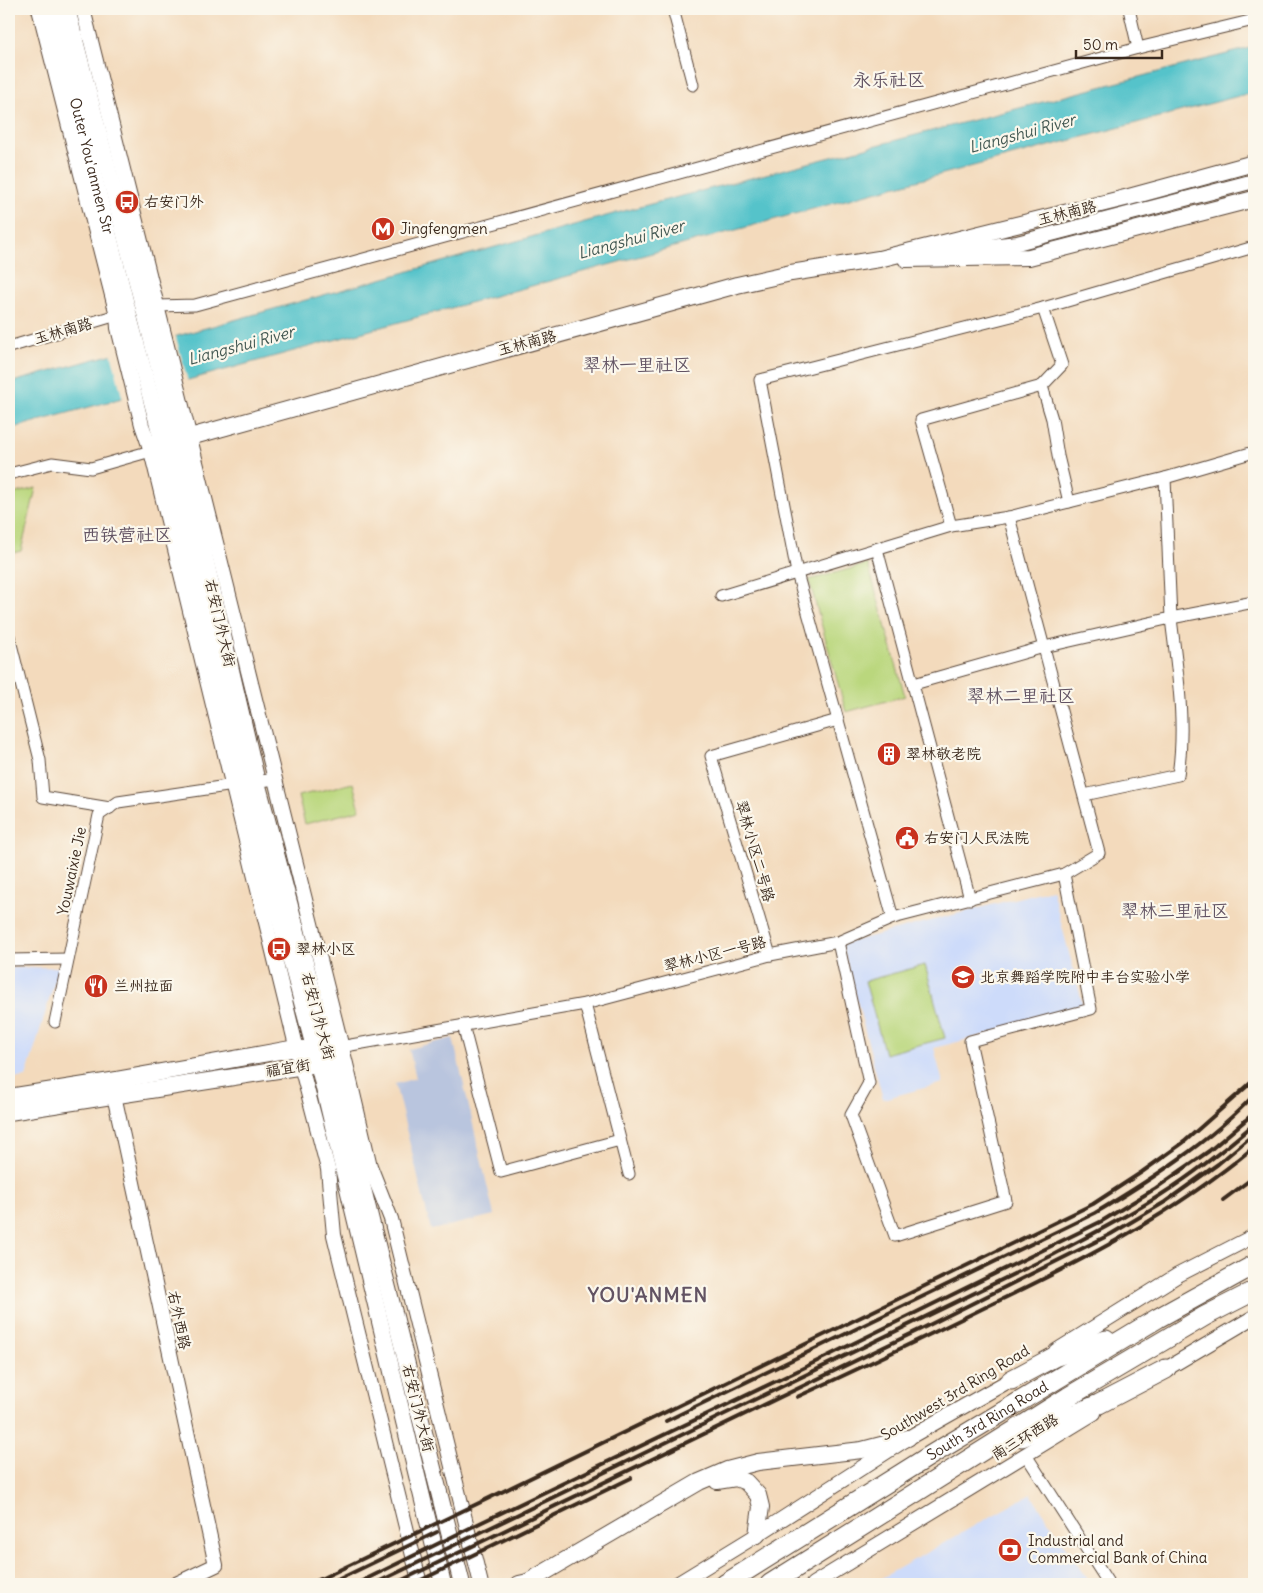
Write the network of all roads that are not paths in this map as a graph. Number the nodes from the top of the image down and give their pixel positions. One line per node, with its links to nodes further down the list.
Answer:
1 (39, 9): 16 (street)
2 (52, 9): 16 (main road, Outer You'anmen Str)
3 (67, 9): 16 (main road)
4 (83, 9): 16 (street)
5 (673, 9): 9 (street)
6 (1129, 9): 8 (street)
7 (1254, 20): 8 (street, 玉林南路)
8 (1138, 48): 16 (street, 玉林南路)
9 (692, 85)
10 (1254, 163): 14 (main road, 玉林南路)
11 (1254, 181): 14 (street, 玉林南路)
12 (1254, 199): 14 (main road, 玉林南路)
13 (1254, 247): 15 (street)
14 (879, 259): 20 (main road, 玉林南路)
15 (1043, 308): 18 (street); 28 (street)
16 (138, 318): 17 (street, 玉林南路); 19 (main road, 右安门外大街); 19 (street)
17 (9, 346)
18 (1042, 386): 24 (street); 26 (street)
19 (163, 419): 20 (main road, 右安门外大街); 20 (street)
20 (171, 444): 22 (street); 36 (street); 37 (main road, 右安门外大街); 37 (street)
21 (1254, 452): 23 (street)
22 (9, 474)
23 (1165, 478): 24 (street); 31 (street)
24 (1069, 502): 25 (street)
25 (1009, 517): 26 (street); 33 (street)
26 (951, 526): 27 (street)
27 (877, 549): 28 (street); 34 (street)
28 (797, 573): 29 (street); 35 (street)
29 (721, 596)
30 (1254, 602): 31 (street)
31 (1171, 618): 33 (street); 38 (street)
32 (9, 636): 39 (street)
33 (1044, 647): 34 (street); 38 (street)
34 (914, 684): 43 (street)
35 (838, 720): 44 (street); 46 (street, 翠林小区二号路)
36 (275, 779): 37 (street); 53 (street)
37 (244, 784): 39 (street); 40 (main road, 右安门外大街); 42 (street); 53 (main road, 右安门外大街)
38 (1084, 795): 41 (street, 翠林小区一号路)
39 (110, 808): 47 (street, Youwaixie Jie)
40 (261, 847): 42 (street); 53 (main road, 右安门外大街)
41 (1064, 874): 43 (street, 翠林小区一号路); 45 (street)
42 (259, 893): 52 (street)
43 (970, 899): 44 (street, 翠林小区一号路)
44 (893, 918): 45 (street, 翠林小区一号路)
45 (838, 942): 46 (street, 翠林小区一号路)
46 (770, 955): 49 (street, 翠林小区一号路)
47 (68, 959): 48 (street); 50 (street, Youwaixie Jie)
48 (9, 960)
49 (585, 1004): 51 (street, 翠林小区一号路); 58 (street)
50 (55, 1022)
51 (463, 1024): 53 (street, 翠林小区一号路); 58 (street)
52 (296, 1048): 53 (main road, 福宜街); 54 (street); 55 (main road, 福宜街)
53 (325, 1052): 54 (main road, 福宜街); 74 (main road, 右安门外大街); 75 (main road, 右安门外大街); 76 (street)
54 (301, 1066): 55 (main road, 福宜街); 73 (street)
55 (113, 1088): 56 (main road, 福宜街); 57 (main road, 福宜街); 72 (street, 右外西路)
56 (9, 1097)
57 (9, 1112)
58 (620, 1140): 59 (street)
59 (628, 1174)
60 (1254, 1236): 66 (street, Southwest 3rd Ring Road)
61 (1254, 1265): 64 (highway, South 3rd Ring Road)
62 (1254, 1291): 69 (highway, South 3rd Ring Road)
63 (1254, 1317): 65 (street, 南三环西路)
64 (1158, 1318): 66 (highway); 80 (highway, South 3rd Ring Road)
65 (1166, 1369): 68 (street, 南三环西路); 69 (highway)
66 (1011, 1380): 67 (street, Southwest 3rd Ring Road)
67 (908, 1438): 70 (street, Southwest 3rd Ring Road); 77 (main road)
68 (1026, 1456): 83 (street, 南三环西路); 84 (street)
69 (946, 1473): 71 (highway, South 3rd Ring Road)
70 (757, 1535): 78 (main road); 79 (street, Southwest 3rd Ring Road)
71 (837, 1542): 81 (highway, South 3rd Ring Road); 82 (highway)
72 (176, 1584)
73 (420, 1584)
74 (443, 1584)
75 (462, 1584)
76 (481, 1584)
77 (519, 1584)
78 (538, 1584)
79 (677, 1584)
80 (725, 1584)
81 (770, 1584)
82 (787, 1584)
83 (813, 1584)
84 (1109, 1584)

